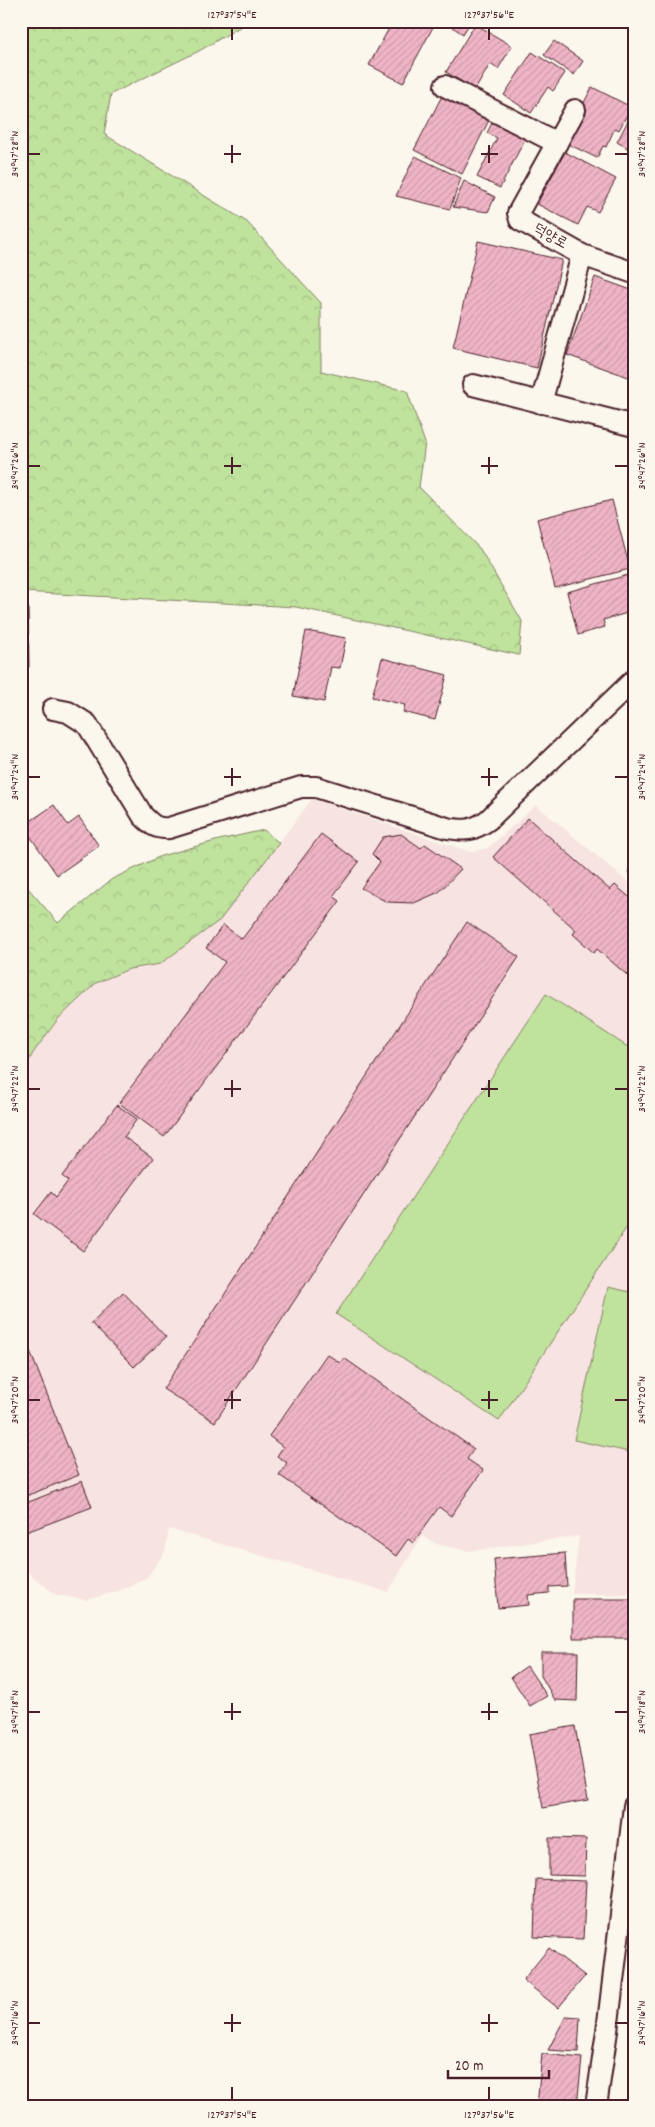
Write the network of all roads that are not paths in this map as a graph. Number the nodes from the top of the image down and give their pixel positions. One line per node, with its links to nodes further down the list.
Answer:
1 (445, 86): 3 (lane)
2 (575, 110): 3 (lane, 덕양로)
3 (557, 143): 4 (lane, 덕양로)
4 (582, 255): 5 (lane, 덕양로); 7 (lane)
5 (634, 273)
6 (473, 385): 7 (lane)
7 (541, 402): 8 (lane)
8 (634, 426)
9 (634, 680): 10 (lane)
10 (53, 709)
11 (634, 1806): 12 (lane)
12 (596, 2106)

